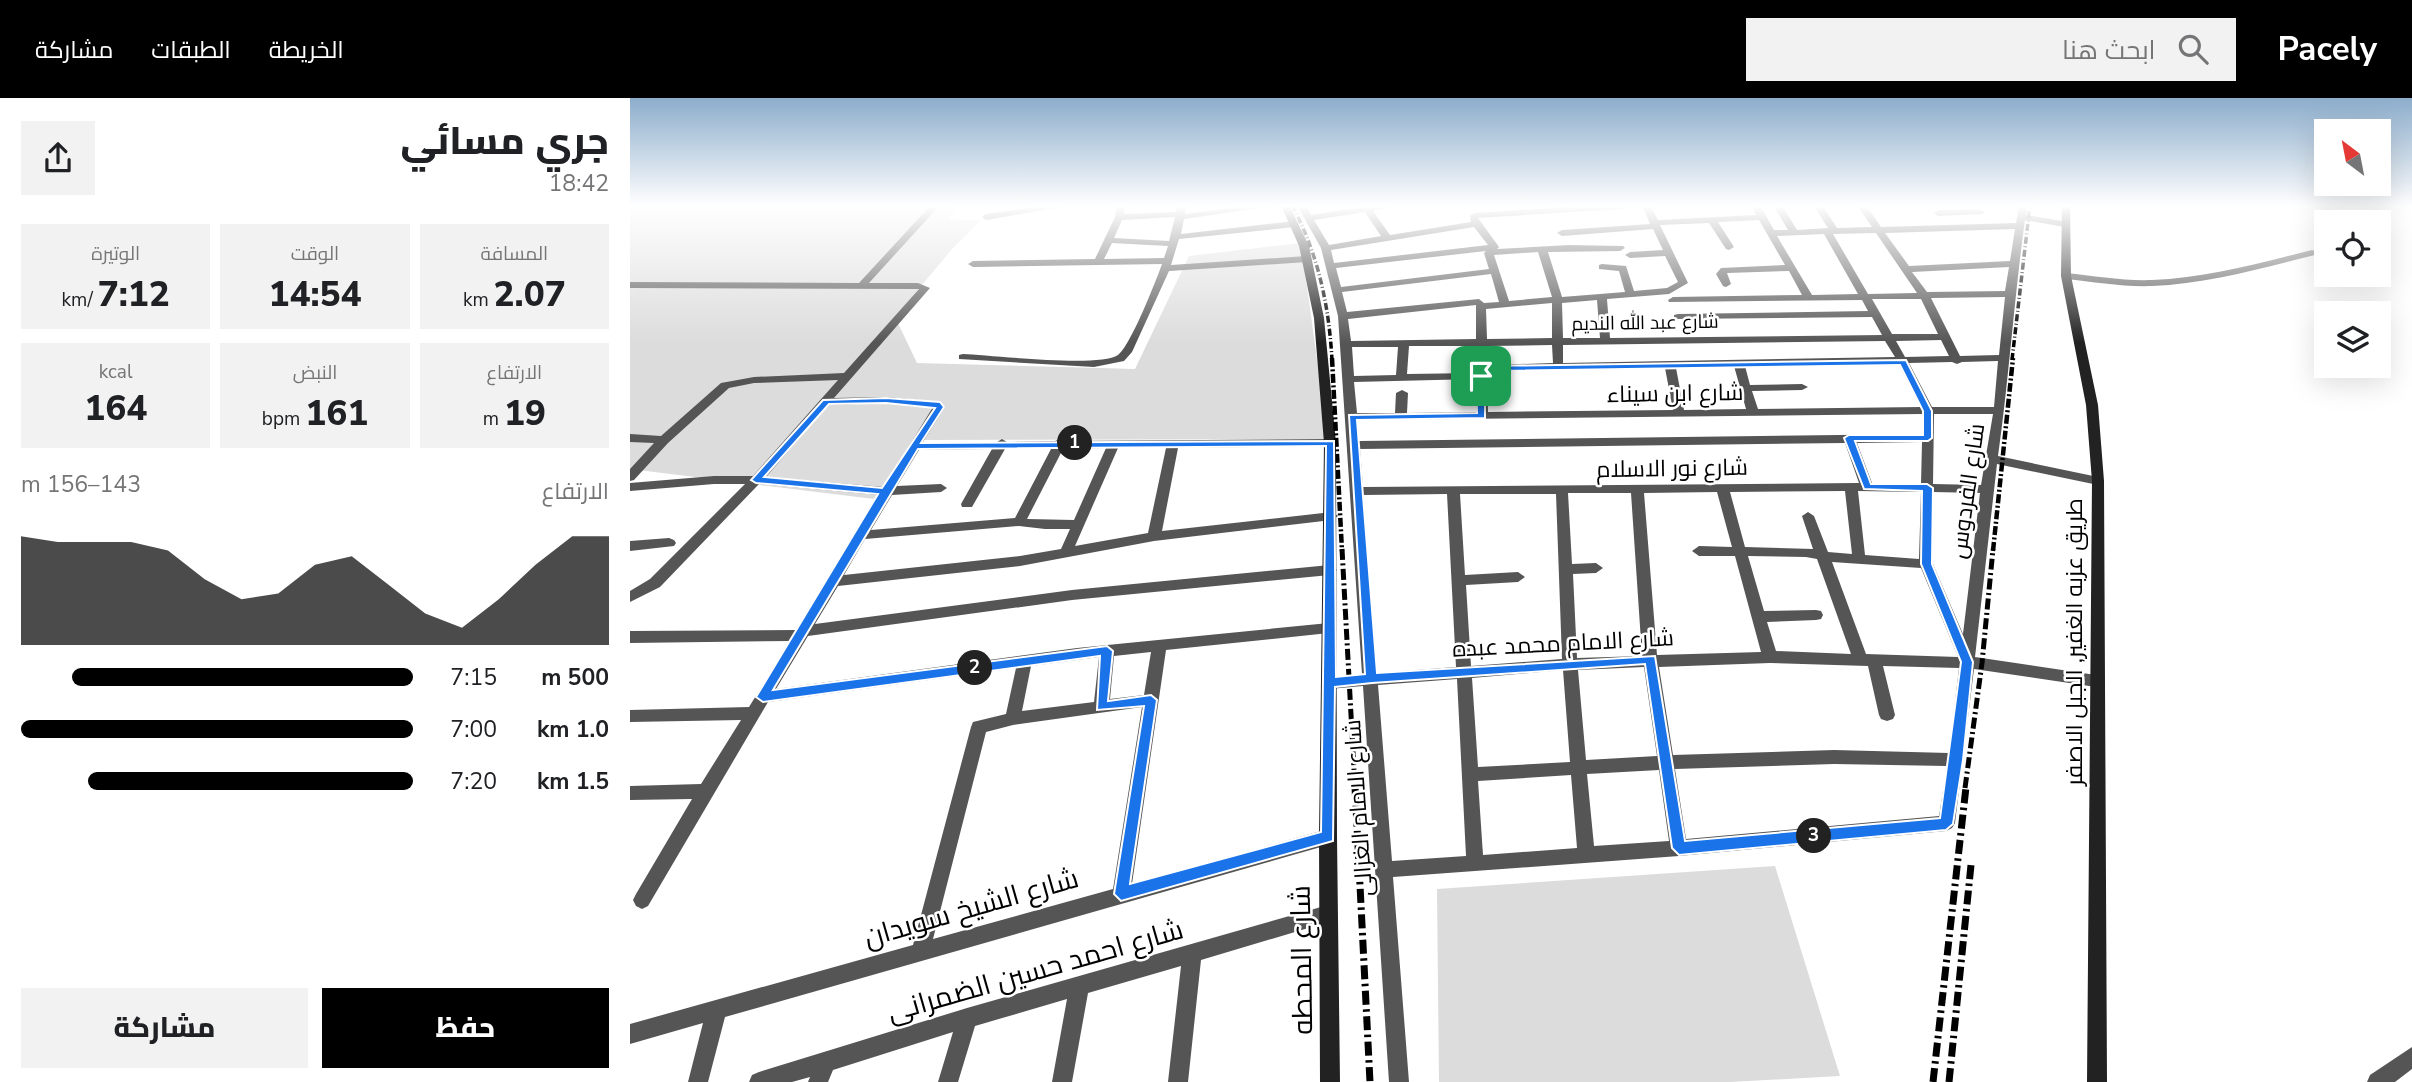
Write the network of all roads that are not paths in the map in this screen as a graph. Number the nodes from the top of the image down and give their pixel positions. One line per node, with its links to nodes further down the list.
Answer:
1 (1492, 250): 26 (street)
2 (893, 251): 30 (street)
3 (1103, 251): 18 (street)
4 (1171, 251): 21 (street)
5 (1306, 251): 17 (street, شارع المحطه)
6 (1326, 251): 22 (street, شارع الامام الغزالى)
7 (1483, 251): 22 (street)
8 (1543, 251): 39 (street)
9 (1782, 251): 24 (street)
10 (1842, 251): 35 (street)
11 (1893, 251): 25 (street)
12 (2016, 251): 20 (street, شارع الفردوس)
13 (2066, 251): 27 (street, طريق عزبه الغفير, الجبل الاصفر)
14 (1668, 253): 16 (street); 37 (street)
15 (2312, 253): 27 (street)
16 (1630, 255)
17 (1307, 259): 21 (street); 82 (street, شارع المحطه)
18 (1098, 262): 19 (street); 21 (street)
19 (973, 264)
20 (2014, 264): 25 (street); 33 (street, شارع الفردوس)
21 (1167, 265): 53 (street)
22 (1331, 266): 31 (street, شارع الامام الغزالى)
23 (1602, 267): 32 (street)
24 (1792, 268): 28 (street); 38 (street)
25 (1906, 269): 36 (street)
26 (1493, 271): 31 (street); 41 (street)
27 (2066, 276): 89 (street, طريق عزبه الغفير, الجبل الاصفر)
28 (1726, 284)
29 (630, 285): 30 (street)
30 (861, 286): 61 (street)
31 (1337, 290): 43 (street, شارع الامام الغزالى)
32 (1630, 293): 34 (street); 37 (street)
33 (2010, 294): 36 (street); 54 (street, شارع الفردوس)
34 (1602, 295): 39 (street); 48 (street)
35 (1865, 295): 36 (street); 38 (street); 42 (street)
36 (1924, 295): 46 (street)
37 (1671, 296): 38 (street); 44 (street)
38 (1808, 296)
39 (1557, 299): 41 (street); 49 (street)
40 (1480, 304): 41 (street); 43 (street); 50 (street)
41 (1505, 304)
42 (1876, 314): 44 (street); 45 (street)
43 (1343, 316): 52 (street, شارع الامام الغزالى)
44 (1678, 317): 47 (street)
45 (1889, 337): 46 (street, شارع عبد الله النديم); 47 (street, شارع عبد الله النديم); 56 (street)
46 (1945, 337): 55 (street)
47 (1684, 338): 48 (street, شارع عبد الله النديم)
48 (1605, 340): 49 (street, شارع عبد الله النديم)
49 (1557, 341): 50 (street, شارع عبد الله النديم); 59 (street)
50 (1480, 342): 51 (street, شارع عبد الله النديم); 60 (street)
51 (1404, 343): 52 (street, شارع عبد الله النديم); 62 (street)
52 (1346, 344): 63 (street, شارع الامام الغزالى)
53 (963, 357)
54 (2004, 358): 55 (street); 68 (street, شارع الفردوس)
55 (1957, 361): 56 (street)
56 (1903, 362): 57 (street); 69 (street)
57 (1739, 364): 58 (street); 65 (street)
58 (1670, 365): 59 (street); 71 (street)
59 (1558, 367): 60 (street)
60 (1481, 372): 62 (street); 72 (street)
61 (848, 376): 67 (street); 78 (street)
62 (1401, 378): 63 (street)
63 (1349, 379): 73 (street, شارع الامام الغزالى)
64 (1802, 387): 65 (street)
65 (1746, 388): 70 (street)
66 (1402, 393): 74 (street)
67 (827, 402): 85 (street); 88 (street)
68 (1999, 410): 69 (street, شارع ابن سيناء); 86 (street, شارع الفردوس)
69 (1927, 411): 70 (street, شارع ابن سيناء); 77 (street)
70 (1753, 413): 71 (street, شارع ابن سيناء)
71 (1679, 414): 72 (street, شارع ابن سيناء)
72 (1482, 416): 74 (street, شارع ابن سيناء)
73 (1352, 417): 74 (street, شارع ابن سيناء); 84 (street, شارع الامام الغزالى)
74 (1401, 417)
75 (630, 438): 78 (street)
76 (1849, 438): 77 (street); 84 (street); 92 (street)
77 (1928, 438): 95 (street)
78 (664, 440): 87 (street)
79 (1002, 443): 80 (street); 85 (street); 102 (street)
80 (1060, 443): 83 (street); 105 (street)
81 (1174, 443): 82 (street); 83 (street); 108 (street)
82 (1331, 443): 103 (street, شارع المحطه)
83 (1114, 444): 106 (street)
84 (1354, 445): 101 (street, شارع الامام الغزالى)
85 (915, 446): 100 (street)
86 (1992, 459): 89 (street); 98 (street, شارع الفردوس)
87 (630, 477)
88 (756, 480): 90 (street); 100 (street); 123 (street)
89 (2098, 481): 141 (street, طريق عزبه الغفير, الجبل الاصفر)
90 (630, 487)
91 (1852, 487): 92 (street, شارع نور الاسلام); 94 (street, شارع نور الاسلام); 115 (street)
92 (1867, 487): 95 (street, شارع نور الاسلام)
93 (941, 488): 100 (street)
94 (1722, 488): 97 (street, شارع نور الاسلام); 112 (street)
95 (1927, 488): 98 (street, شارع نور الاسلام); 116 (street)
96 (1453, 489): 99 (street, شارع نور الاسلام); 101 (street, شارع نور الاسلام); 121 (street)
97 (1637, 489): 99 (street, شارع نور الاسلام); 134 (street)
98 (1987, 489): 137 (street, شارع الفردوس)
99 (1562, 490): 118 (street)
100 (885, 491): 107 (street)
101 (1357, 491): 140 (street, شارع الامام الغزالى)
102 (967, 504)
103 (1332, 516): 108 (street); 119 (street, شارع المحطه)
104 (1808, 516): 114 (street)
105 (1019, 522): 106 (street); 107 (street)
106 (1078, 524): 113 (street)
107 (860, 535): 122 (street)
108 (1154, 536): 113 (street)
109 (669, 543): 110 (street)
110 (630, 546)
111 (1699, 551): 112 (street)
112 (1738, 551): 114 (street); 127 (street)
113 (1066, 552): 122 (street)
114 (1823, 556): 115 (street); 135 (street)
115 (1859, 559): 116 (street)
116 (1926, 564): 137 (street)
117 (1596, 568): 118 (street)
118 (1566, 569): 138 (street)
119 (1330, 570): 128 (street, شارع المحطه); 129 (street)
120 (1518, 577): 121 (street)
121 (1458, 580): 139 (street)
122 (834, 581): 129 (street)
123 (647, 589): 124 (street); 125 (street)
124 (630, 590)
125 (630, 597)
126 (1816, 615): 127 (street)
127 (1758, 617): 133 (street)
128 (1329, 628): 131 (street); 142 (street, شارع المحطه)
129 (802, 633): 130 (street); 143 (street)
130 (630, 636)
131 (1159, 645): 132 (street); 144 (street)
132 (1107, 651): 136 (street); 145 (street)
133 (1770, 657): 134 (street, شارع الامام محمد عبده); 135 (street, شارع الامام محمد عبده)
134 (1650, 659): 138 (street, شارع الامام محمد عبده); 151 (street)
135 (1867, 659): 137 (street, شارع الامام محمد عبده); 147 (street)
136 (1025, 661): 143 (street); 149 (street)
137 (1967, 662): 141 (street, شارع الامام محمد عبده); 150 (street, شارع الفردوس)
138 (1570, 664): 139 (street, شارع الامام محمد عبده); 152 (street)
139 (1463, 671): 140 (street, شارع الامام محمد عبده); 153 (street)
140 (1372, 678): 142 (street, شارع الامام محمد عبده); 160 (street, شارع الامام الغزالى)
141 (2095, 681): 181 (street, طريق عزبه الغفير, الجبل الاصفر)
142 (1329, 683): 156 (street, شارع المحطه)
143 (763, 697): 146 (street)
144 (1151, 700): 145 (street); 161 (street)
145 (1101, 707): 149 (street)
146 (752, 713): 148 (street); 154 (street)
147 (1887, 715)
148 (630, 716)
149 (1013, 719): 164 (street)
150 (1956, 760): 151 (street); 157 (street, شارع الفردوس)
151 (1665, 762): 152 (street); 157 (street)
152 (1579, 768): 153 (street); 158 (street)
153 (1469, 775): 159 (street)
154 (704, 791): 155 (street); 162 (street)
155 (630, 793)
156 (1328, 837): 161 (street, شارع الشيخ سويدان); 163 (street, شارع المحطه)
157 (1679, 848): 158 (street)
158 (1586, 855): 159 (street)
159 (1475, 864): 160 (street)
160 (1384, 870): 180 (street, شارع الامام الغزالى)
161 (1121, 894): 164 (street, شارع الشيخ سويدان)
162 (642, 900)
163 (1328, 914): 165 (street, شارع احمد حسين الضمرانى); 179 (street, شارع المحطه)
164 (921, 950): 167 (street, شارع الشيخ سويدان)
165 (1192, 954): 166 (street, شارع احمد حسين الضمرانى); 178 (street)
166 (1079, 986): 168 (street, شارع احمد حسين الضمرانى); 177 (street)
167 (717, 1009): 169 (street, شارع الشيخ سويدان); 173 (street)
168 (967, 1018): 171 (street, شارع احمد حسين الضمرانى); 176 (street)
169 (630, 1034)
170 (2412, 1057): 172 (street)
171 (825, 1062): 174 (street, شارع احمد حسين الضمرانى); 175 (street)
172 (2386, 1080)
173 (698, 1082)
174 (759, 1082)
175 (818, 1082)
176 (948, 1082)
177 (1062, 1082)
178 (1178, 1082)
179 (1330, 1082)
180 (1399, 1082)
181 (2097, 1082)

